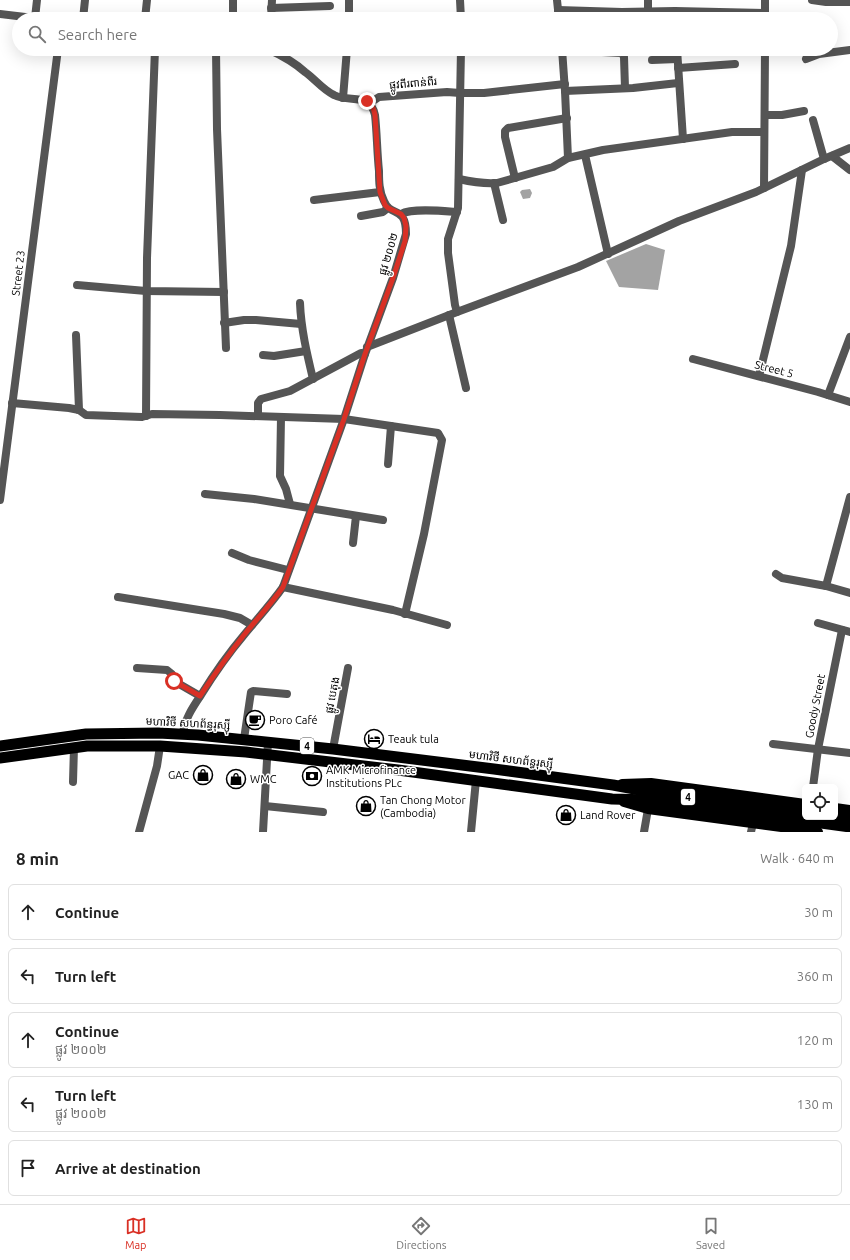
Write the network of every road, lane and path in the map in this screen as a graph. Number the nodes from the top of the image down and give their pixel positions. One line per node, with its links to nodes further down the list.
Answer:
1 (37, 0): 16 (street)
2 (85, 0): 17 (street)
3 (147, 0): 18 (street)
4 (233, 0): 19 (street)
5 (349, 0): 21 (street)
6 (460, 0): 22 (street)
7 (557, 0): 14 (street)
8 (648, 0): 15 (street)
9 (765, 0): 24 (street)
10 (812, 0): 12 (street)
11 (271, 2): 13 (street); 20 (street)
12 (850, 2)
13 (330, 6)
14 (558, 10): 15 (street)
15 (648, 11): 23 (street)
16 (38, 12)
17 (83, 12)
18 (146, 12)
19 (233, 12)
20 (270, 12)
21 (349, 12)
22 (461, 12)
23 (655, 12)
24 (765, 12)
25 (0, 14): 26 (street)
26 (12, 16)
27 (850, 50): 28 (street)
28 (838, 52)
29 (57, 56): 93 (street, Street 23)
30 (155, 56): 75 (street)
31 (216, 56): 76 (street)
32 (282, 56): 48 (street)
33 (346, 56): 48 (street)
34 (461, 56): 47 (street)
35 (563, 56): 45 (street)
36 (624, 56): 46 (street)
37 (765, 56): 51 (street)
38 (814, 56): 40 (street)
39 (677, 59): 41 (street); 43 (street)
40 (806, 59)
41 (652, 60)
42 (735, 64): 43 (street)
43 (678, 68): 44 (street)
44 (678, 83): 46 (street, ផ្លូវពីរពាន់ពីរ); 55 (street)
45 (565, 87): 46 (street, ផ្លូវពីរពាន់ពីរ); 47 (street, ផ្លូវពីរពាន់ពីរ); 52 (street)
46 (625, 88)
47 (460, 93): 49 (street, ផ្លូវពីរពាន់ពីរ); 63 (street)
48 (343, 98): 49 (street)
49 (370, 103): 66 (street)
50 (804, 111): 51 (street)
51 (765, 115): 54 (street)
52 (567, 118): 58 (street); 62 (street)
53 (813, 120): 59 (street)
54 (764, 132): 55 (street); 65 (street)
55 (683, 139): 57 (street)
56 (850, 148): 59 (street)
57 (585, 155): 58 (street); 73 (street)
58 (568, 158): 62 (street)
59 (828, 158): 60 (street); 61 (street)
60 (802, 170): 65 (street); 88 (street)
61 (850, 170)
62 (515, 178): 64 (street)
63 (459, 179): 64 (street); 69 (street)
64 (494, 183): 72 (street)
65 (764, 188): 73 (street)
66 (380, 192): 67 (street); 68 (street)
67 (314, 200)
68 (388, 208): 70 (street); 71 (street)
69 (457, 212): 70 (street); 78 (street)
70 (401, 214): 85 (street, ផ្លូវ ២០០២)
71 (361, 216)
72 (503, 220)
73 (608, 254): 78 (street)
74 (77, 285): 75 (street)
75 (146, 291): 76 (street); 95 (street)
76 (224, 292): 79 (street)
77 (300, 303): 80 (street)
78 (453, 314): 85 (street); 90 (street)
79 (224, 323): 80 (street); 83 (street)
80 (301, 324): 84 (street)
81 (76, 335): 94 (street)
82 (850, 337): 91 (street)
83 (226, 348)
84 (306, 351): 86 (street); 89 (street)
85 (366, 351): 89 (street); 98 (street, ផ្លូវ ២០០២)
86 (263, 355)
87 (693, 359): 88 (street, Street 5)
88 (759, 376): 91 (street, Street 5)
89 (313, 379): 96 (street)
90 (466, 388)
91 (828, 395): 92 (street, Street 5)
92 (850, 402)
93 (12, 403): 94 (street); 103 (street, Street 23)
94 (79, 410): 95 (street)
95 (146, 416): 96 (street)
96 (258, 416): 97 (street)
97 (281, 417): 98 (street); 104 (street)
98 (344, 419): 99 (street); 105 (street, ផ្លូវ ២០០២)
99 (391, 426): 100 (street); 117 (street)
100 (388, 464)
101 (205, 494): 104 (street)
102 (850, 497): 108 (street)
103 (0, 500)
104 (290, 504): 105 (street)
105 (310, 508): 106 (street); 111 (street, ផ្លូវ ២០០២)
106 (356, 516): 107 (street); 109 (street)
107 (383, 520)
108 (847, 524): 113 (street)
109 (353, 542)
110 (232, 553): 111 (street)
111 (288, 570): 114 (street, ផ្លូវ ២០០២)
112 (776, 574): 113 (street)
113 (826, 586): 115 (street)
114 (283, 587): 117 (street); 119 (street, ផ្លូវ ២០០២)
115 (850, 593)
116 (118, 597): 119 (street)
117 (405, 614): 120 (street)
118 (818, 623): 121 (street)
119 (252, 625): 125 (street, ផ្លូវ ២០០២)
120 (447, 625)
121 (846, 631): 134 (street, Goody Street)
122 (136, 668): 125 (street)
123 (348, 668): 133 (street, ផ្លូវ បេតុង)
124 (287, 694): 127 (street)
125 (200, 696): 126 (street, ផ្លូវ ២០០២)
126 (183, 734): 127 (highway, មហាវិថី សហព័ន្ធរុស្ស៊ី / 4); 130 (highway, មហាវិថី សហព័ន្ធរុស្ស៊ី / 4)
127 (244, 739): 128 (highway, មហាវិថី សហព័ន្ធរុស្ស៊ី / 4)
128 (268, 742): 133 (highway, មហាវិថី សហព័ន្ធរុស្ស៊ី / 4); 136 (street)
129 (773, 744): 134 (street)
130 (0, 746)
131 (160, 746): 132 (highway, 4); 136 (highway, 4); 155 (street)
132 (74, 747): 137 (highway, 4); 139 (street)
133 (333, 749): 141 (highway, មហាវិថី សហព័ន្ធរុស្ស៊ី / 4)
134 (818, 749): 135 (street); 140 (street, Goody Street)
135 (850, 753)
136 (267, 754): 138 (highway, 4); 144 (street)
137 (0, 758)
138 (476, 780): 142 (highway, 4); 157 (street)
139 (73, 782)
140 (812, 784)
141 (613, 785): 143 (main road, មហាវិថី សហព័ន្ធរុស្ស៊ី); 148 (highway, មហាវិថី សហព័ន្ធរុស្ស៊ី / 4)
142 (612, 799): 145 (main road); 148 (highway, 4)
143 (802, 804)
144 (265, 806): 149 (street); 156 (street)
145 (648, 808): 154 (main road); 158 (street)
146 (838, 808): 147 (main road)
147 (850, 810)
148 (764, 811): 150 (highway, 4); 153 (highway, 4)
149 (323, 812)
150 (802, 813)
151 (838, 817): 152 (highway)
152 (850, 819)
153 (850, 827)
154 (752, 828): 159 (main road)
155 (139, 832)
156 (263, 832)
157 (470, 832)
158 (644, 832)
159 (818, 832)

